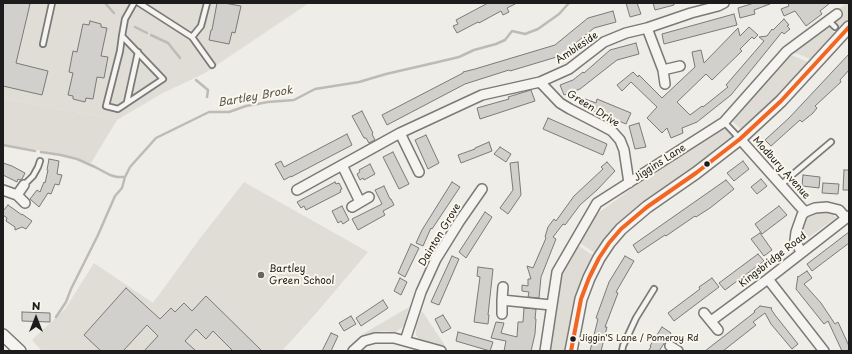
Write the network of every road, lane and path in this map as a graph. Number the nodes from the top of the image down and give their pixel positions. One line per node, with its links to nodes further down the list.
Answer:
1 (52, 3): 13 (lane)
2 (134, 3): 11 (lane)
3 (139, 3): 12 (lane)
4 (207, 3): 12 (lane)
5 (724, 3): 9 (street, Ambleside)
6 (837, 14): 7 (street, Jiggins Lane)
7 (828, 20): 8 (lane); 21 (street, Jiggins Lane)
8 (835, 27)
9 (647, 28): 17 (street); 18 (street, Ambleside)
10 (849, 28): 23 (street)
11 (122, 36): 14 (lane); 20 (lane)
12 (192, 37): 15 (lane)
13 (42, 44)
14 (138, 52): 20 (lane); 20 (lane)
15 (212, 65)
16 (680, 66): 17 (street)
17 (663, 70): 19 (street)
18 (540, 82): 22 (street, Ambleside); 28 (street, Green Drive)
19 (665, 84)
20 (127, 102)
21 (724, 122): 23 (lane); 28 (street, Jiggins Lane)
22 (400, 133): 26 (street, Ambleside); 27 (street)
23 (740, 139): 30 (street, Modbury Avenue); 57 (street)
24 (831, 142): 30 (lane)
25 (40, 161): 29 (lane)
26 (342, 165): 33 (street, Ambleside); 36 (street)
27 (419, 172)
28 (629, 183): 46 (street, Jiggins Lane)
29 (24, 185): 34 (street)
30 (781, 185): 39 (street, Modbury Avenue)
31 (482, 189): 52 (street, Dainton Grove)
32 (3, 190): 34 (street)
33 (297, 190)
34 (17, 195): 37 (street)
35 (370, 197): 36 (street)
36 (360, 202): 38 (street)
37 (24, 203)
38 (352, 207)
39 (805, 212): 40 (street, Modbury Avenue); 41 (street, Modbury Avenue)
40 (847, 217): 41 (street, Kingsbridge Road)
41 (801, 252): 42 (street, Kingsbridge Road)
42 (768, 279): 49 (street, Kingsbridge Road); 59 (street)
43 (503, 287): 45 (street)
44 (654, 289): 58 (lane)
45 (502, 300): 46 (street); 48 (street)
46 (551, 305): 56 (street, Jiggins Lane)
47 (704, 313): 49 (street)
48 (502, 314)
49 (711, 321): 50 (street)
50 (718, 330)
51 (3, 335): 53 (street)
52 (405, 341): 54 (street); 55 (street)
53 (20, 351)
54 (353, 351)
55 (439, 351)
56 (545, 351)
57 (571, 351)
58 (622, 351)
59 (824, 351)

